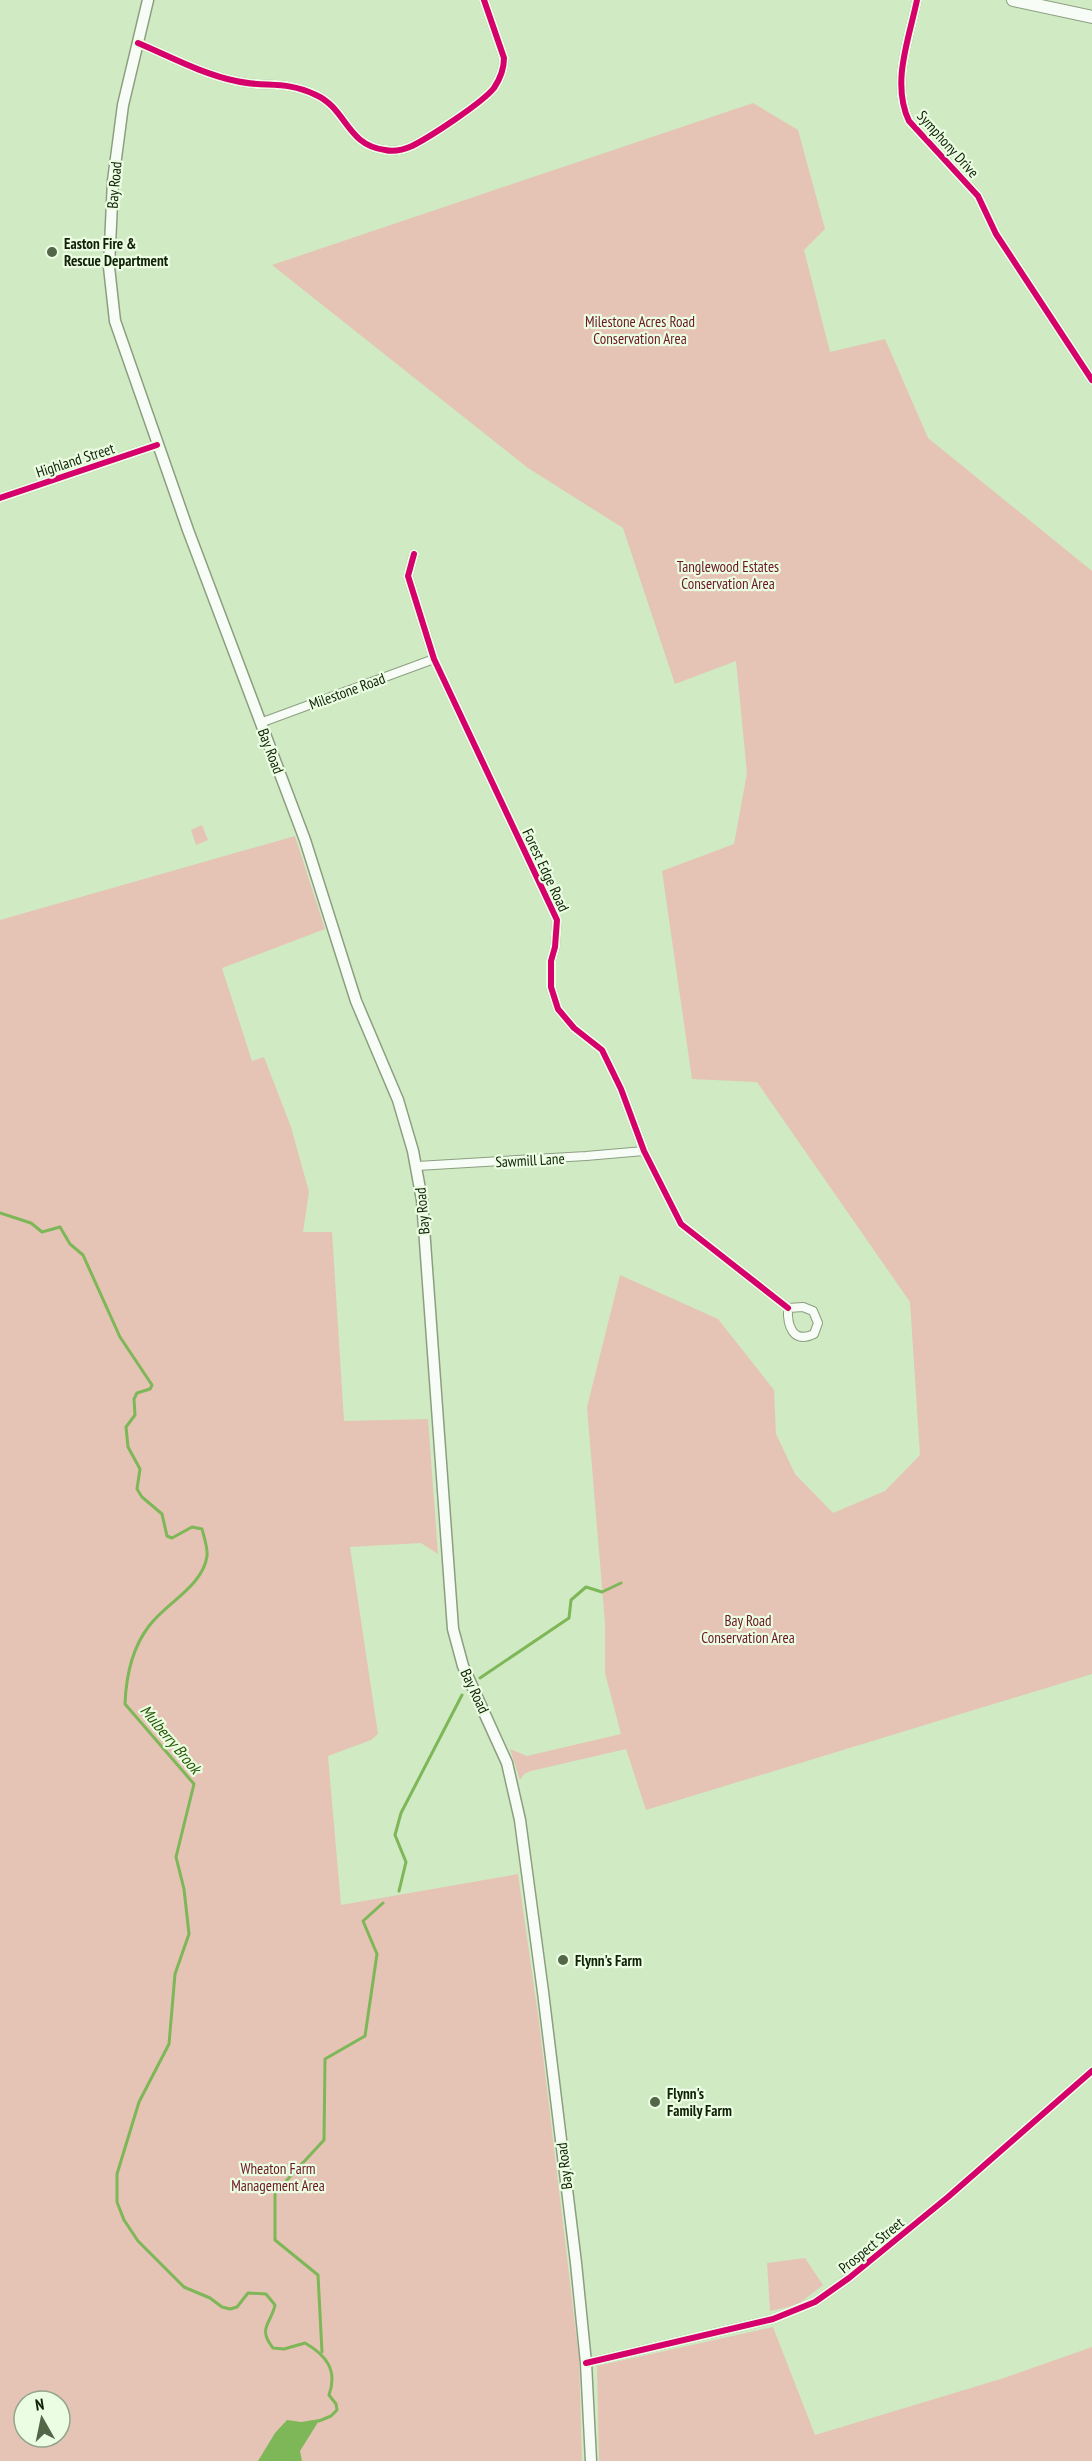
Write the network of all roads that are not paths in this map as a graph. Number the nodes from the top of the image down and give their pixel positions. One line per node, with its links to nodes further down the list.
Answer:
1 (148, 0): 6 (main road, Bay Road)
2 (484, 0): 6 (street)
3 (916, 0): 7 (street, Symphony Drive)
4 (1013, 0): 5 (main road)
5 (1092, 17)
6 (138, 43): 8 (main road, Bay Road)
7 (1092, 380)
8 (157, 446): 9 (street, Highland Street); 12 (main road, Bay Road)
9 (0, 498)
10 (414, 554): 11 (street, Forest Edge Road)
11 (434, 659): 12 (street, Milestone Road); 13 (street, Forest Edge Road)
12 (260, 723): 14 (main road, Bay Road)
13 (644, 1151): 14 (street, Sawmill Lane); 15 (street, Forest Edge Road)
14 (417, 1166): 17 (main road, Bay Road)
15 (788, 1308)
16 (1092, 2071): 17 (street, Prospect Street)
17 (586, 2363): 18 (main road, Bay Road)
18 (591, 2461)

